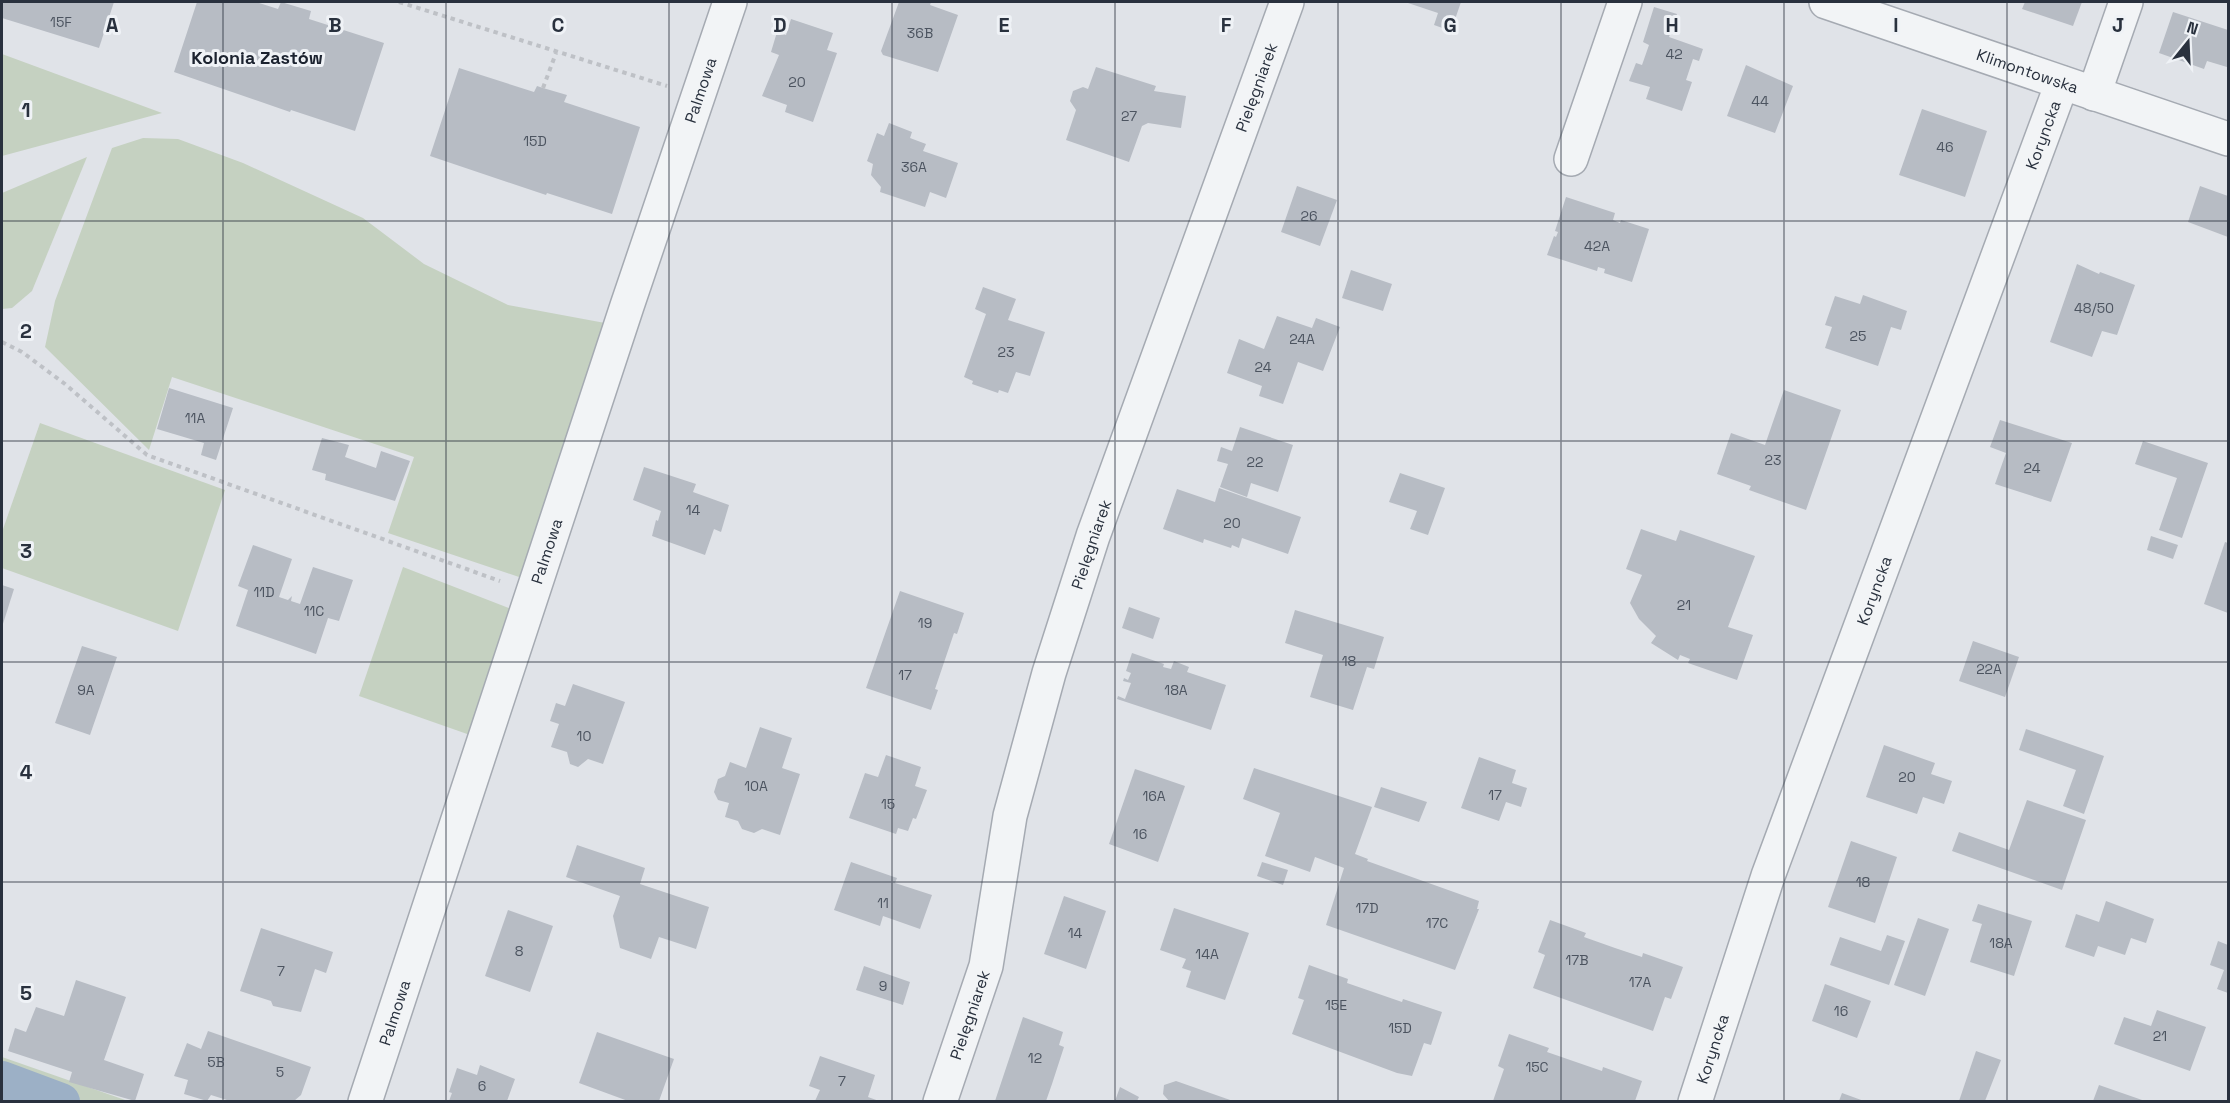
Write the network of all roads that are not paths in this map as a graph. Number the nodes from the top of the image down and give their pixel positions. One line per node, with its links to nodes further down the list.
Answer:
1 (730, 2): 10 (street, Palmowa)
2 (1287, 2): 11 (street, Pielęgniarek)
3 (1625, 2): 9 (street)
4 (1826, 2): 6 (street, Klimontowska)
5 (2126, 2): 7 (street)
6 (2062, 83): 7 (street, Klimontowska); 12 (street, Koryncka)
7 (2094, 94): 8 (street, Klimontowska)
8 (2229, 139)
9 (1570, 159)
10 (365, 1101)
11 (940, 1101)
12 (1695, 1101)

